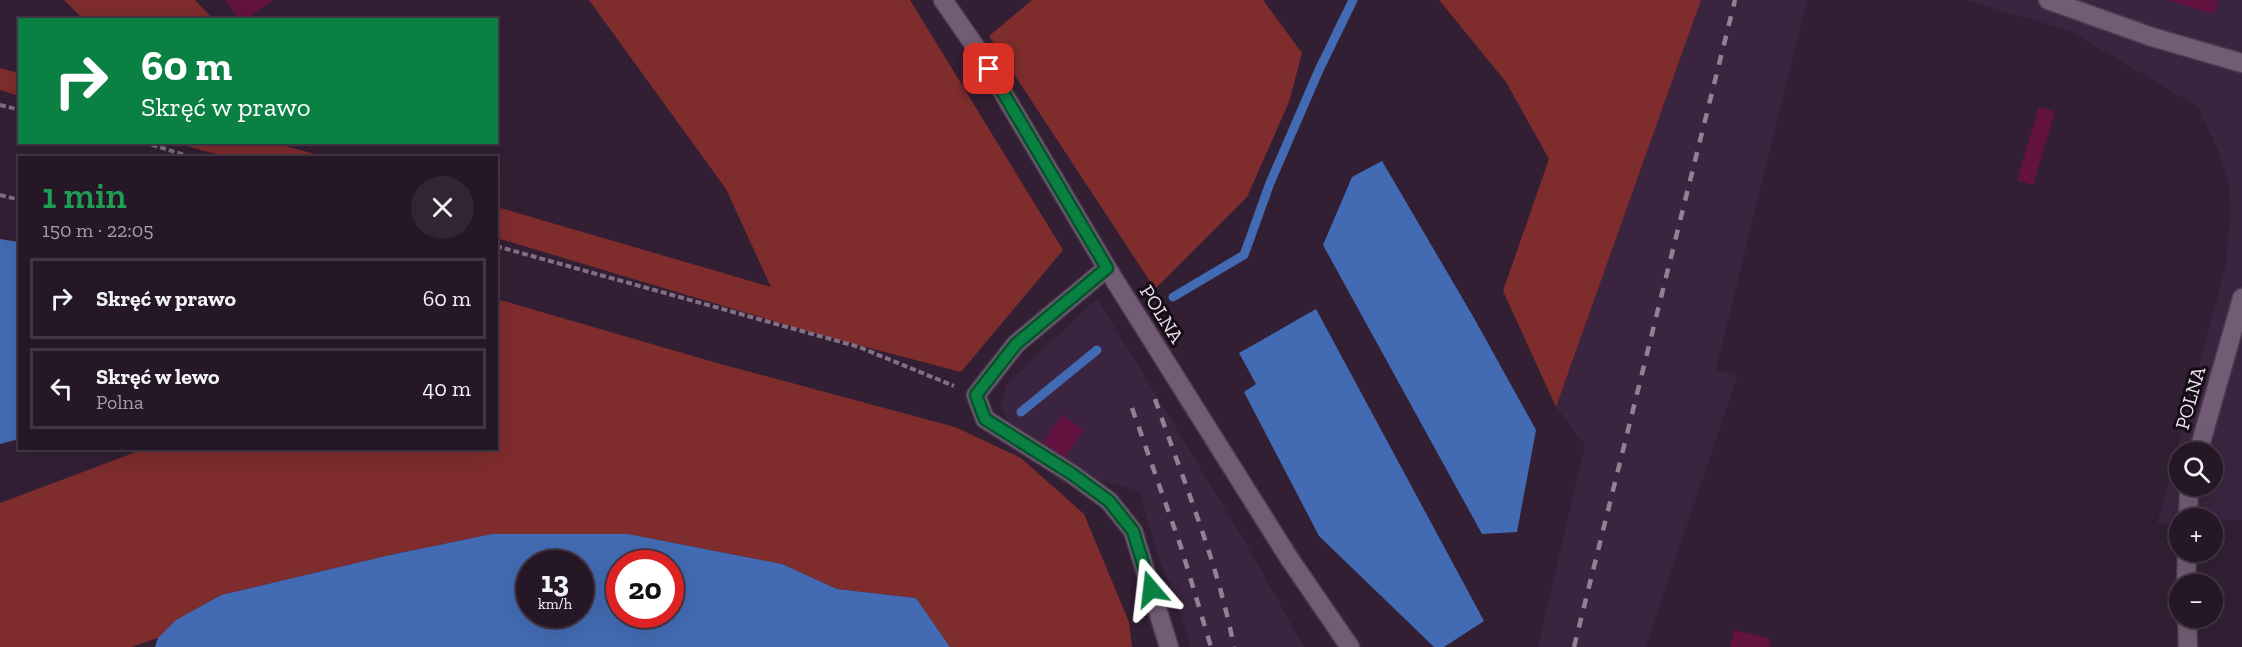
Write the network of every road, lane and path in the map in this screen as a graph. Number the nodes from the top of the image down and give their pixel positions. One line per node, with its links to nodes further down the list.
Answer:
1 (943, 0): 11 (street, POLNA)
2 (2048, 0): 3 (street)
3 (2242, 63)
4 (0, 105): 5 (path)
5 (18, 110)
6 (150, 144): 7 (path)
7 (188, 156)
8 (0, 195): 9 (path)
9 (18, 200)
10 (498, 247): 14 (path)
11 (1107, 268): 14 (street); 18 (street, POLNA)
12 (2242, 298): 13 (street, POLNA)
13 (2234, 358): 15 (street, POLNA)
14 (976, 395): 17 (street)
15 (2202, 442)
16 (2187, 628): 19 (street)
17 (1169, 647)
18 (1350, 647)
19 (2188, 647)

